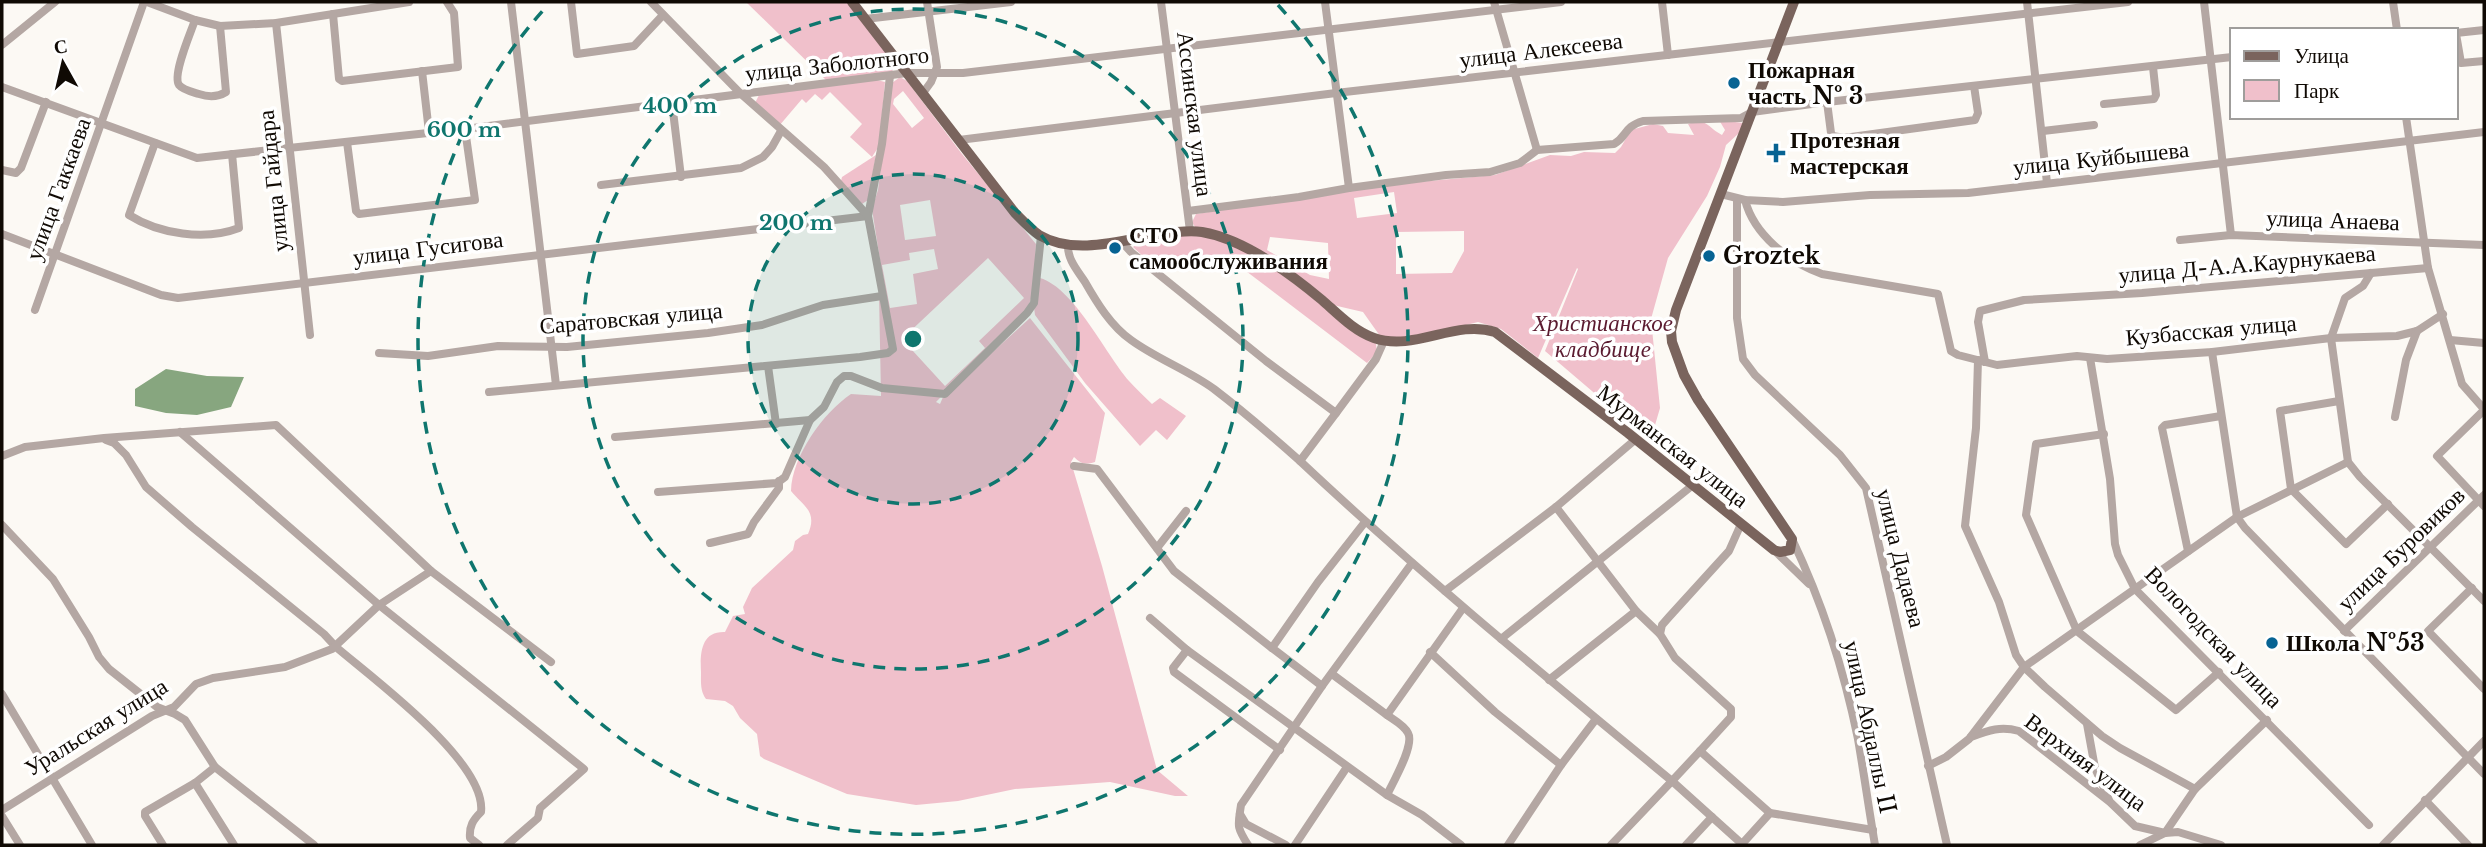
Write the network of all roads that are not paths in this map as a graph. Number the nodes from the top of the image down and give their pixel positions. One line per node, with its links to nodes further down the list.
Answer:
1 (55, 2): 34 (street)
2 (146, 2): 26 (street); 61 (street, улица Гаккаева)
3 (409, 2): 22 (street)
4 (447, 2): 42 (street)
5 (511, 2): 60 (street)
6 (571, 2): 24 (street)
7 (651, 2): 24 (street)
8 (852, 2): 25 (main road)
9 (928, 2): 21 (street)
10 (1011, 2): 21 (street)
11 (1161, 2): 36 (street, Ассинская улица)
12 (1325, 2): 30 (street)
13 (1561, 2): 20 (street, улица Заболотного)
14 (1662, 2): 37 (street)
15 (1794, 2): 33 (main road)
16 (2027, 2): 23 (street)
17 (2128, 2): 23 (street, улица Алексеева)
18 (2204, 2): 39 (street)
19 (2393, 2): 29 (street)
20 (1495, 5): 30 (street, улица Заболотного); 45 (street)
21 (928, 12): 25 (street); 44 (street)
22 (333, 14): 27 (street); 42 (street)
23 (2028, 14): 33 (street, улица Алексеева); 47 (street)
24 (663, 15): 50 (street)
25 (865, 19): 43 (main road)
26 (195, 20): 28 (street); 28 (street)
27 (276, 23): 28 (street); 72 (street, улица Гайдара)
28 (220, 26)
29 (2396, 28)
30 (1329, 30): 36 (street, улица Заболотного); 52 (street)
31 (2484, 30): 32 (street)
32 (2458, 33)
33 (1778, 43): 37 (street, улица Алексеева); 57 (main road)
34 (2, 45)
35 (2458, 45): 40 (street)
36 (1167, 49): 44 (street, улица Заболотного); 58 (street, Ассинская улица)
37 (1668, 55): 45 (street, улица Алексеева)
38 (2230, 57): 39 (street)
39 (2212, 60): 41 (street); 75 (street)
40 (2484, 61)
41 (2153, 66): 47 (street); 56 (street)
42 (422, 71): 66 (street)
43 (907, 73): 44 (street, улица Заболотного); 46 (street, улица Заболотного); 51 (main road)
44 (936, 73): 51 (street)
45 (1514, 73): 52 (street, улица Алексеева); 73 (street)
46 (890, 76): 50 (street, улица Заболотного); 84 (street)
47 (2036, 79): 48 (street); 65 (street)
48 (1974, 86): 54 (street); 54 (street)
49 (2, 87): 53 (street, улица Заболотного)
50 (740, 93): 55 (street, улица Заболотного); 64 (street)
51 (923, 93): 68 (main road)
52 (1336, 93): 58 (street, улица Алексеева); 80 (street)
53 (46, 102): 61 (street, улица Заболотного); 76 (street)
54 (1827, 102): 57 (street)
55 (673, 103): 60 (street, улица Заболотного); 77 (street)
56 (2104, 104)
57 (1752, 112): 73 (street); 81 (main road)
58 (1175, 113): 68 (street, улица Алексеева); 83 (street, Ассинская улица)
59 (2406, 119): 69 (street)
60 (524, 120): 63 (street, улица Заболотного); 95 (street)
61 (101, 123): 70 (street, улица Заболотного); 94 (street, улица Гаккаева)
62 (2094, 125): 65 (street)
63 (465, 129): 66 (street, улица Заболотного); 71 (street)
64 (781, 131): 77 (street); 84 (street)
65 (2043, 131): 78 (street)
66 (429, 132): 71 (street, улица Заболотного)
67 (2484, 132): 69 (street, улица Куйбышева)
68 (959, 140): 88 (main road)
69 (2409, 141): 75 (street, улица Куйбышева); 91 (street)
70 (155, 142): 74 (street, улица Заболотного); 74 (street)
71 (347, 142): 72 (street, улица Заболотного)
72 (289, 148): 74 (street, улица Заболотного); 98 (street, улица Гайдара)
73 (1537, 150): 80 (street)
74 (232, 154)
75 (2223, 163): 78 (street, улица Куйбышева); 87 (street)
76 (2, 170)
77 (681, 177): 79 (street)
78 (2047, 183): 82 (street, улица Куйбышева)
79 (601, 185)
80 (1349, 188): 83 (street)
81 (1721, 194): 82 (street, улица Куйбышева); 144 (main road)
82 (1741, 200): 112 (street); 190 (street, улица Дадаева)
83 (1188, 211): 85 (street, Ассинская улица)
84 (868, 216): 95 (street, улица Гусигова); 99 (street)
85 (1190, 231): 90 (main road); 106 (main road, Мурманская улица)
86 (2, 234): 94 (street, улица Гусигова)
87 (2231, 235): 89 (street, улица Анаева); 91 (street, улица Анаева)
88 (1041, 236): 92 (main road); 121 (street)
89 (2180, 240)
90 (1121, 241): 92 (main road); 118 (street)
91 (2422, 243): 93 (street, улица Анаева); 96 (street)
92 (1068, 244): 129 (street)
93 (2484, 245)
94 (55, 253): 98 (street, улица Гусигова); 100 (street, улица Гаккаева)
95 (541, 254): 98 (street, улица Гусигова); 108 (street)
96 (2428, 268): 97 (street, улица Д-А.А.Каурнукаева); 101 (street)
97 (2371, 273): 104 (street); 112 (street, улица Д-А.А.Каурнукаева)
98 (304, 282): 103 (street, улица Гайдара)
99 (882, 296): 108 (street, Саратовская улица); 113 (street)
100 (35, 310)
101 (2443, 314): 102 (street, Кузбасская улица); 105 (street)
102 (2417, 331): 104 (street, Кузбасская улица); 120 (street)
103 (310, 335)
104 (2331, 338): 109 (street, Кузбасская улица); 116 (street)
105 (2450, 340): 107 (street); 117 (street)
106 (1384, 341): 118 (street); 127 (main road, Мурманская улица)
107 (2484, 343)
108 (551, 347): 110 (street, Саратовская улица); 114 (street)
109 (2212, 352): 111 (street, Кузбасская улица); 119 (street)
110 (379, 353)
111 (2090, 358): 112 (street, Кузбасская улица); 124 (street, Вологодская улица)
112 (1982, 361): 171 (street)
113 (768, 366): 114 (street); 122 (street)
114 (556, 385): 115 (street)
115 (489, 392)
116 (2339, 401): 130 (street); 134 (street)
117 (2484, 409): 136 (street)
118 (1336, 413): 129 (street)
119 (2221, 416): 140 (street); 149 (street)
120 (2395, 417)
121 (810, 420): 122 (street); 132 (street)
122 (776, 424): 125 (street)
123 (180, 432): 126 (street); 152 (street); 158 (street)
124 (2104, 434): 154 (street, Вологодская улица); 162 (street)
125 (615, 437)
126 (104, 439): 128 (street); 166 (street)
127 (1636, 439): 133 (main road, Мурманская улица); 138 (street)
128 (2, 456)
129 (1300, 461): 141 (street)
130 (2348, 462): 134 (street); 137 (street)
131 (1074, 466): 147 (street)
132 (779, 481): 135 (street); 145 (street)
133 (1693, 485): 143 (main road, Мурманская улица); 150 (street)
134 (2291, 489): 137 (street); 140 (street)
135 (658, 492)
136 (2482, 501): 146 (street, улица Буровиков)
137 (2388, 504): 146 (street)
138 (1556, 507): 150 (street); 155 (street)
139 (1186, 511): 147 (street)
140 (2237, 517): 149 (street); 163 (street)
141 (1365, 522): 151 (street); 167 (street)
142 (2, 524): 178 (street)
143 (1741, 524): 148 (main road, Мурманская улица); 164 (street)
144 (1792, 540): 148 (main road); 156 (street, улица Абдаллы II)
145 (710, 542)
146 (2431, 547): 153 (street); 163 (street, улица Буровиков)
147 (1157, 548): 167 (street)
148 (1774, 550): 156 (street)
149 (2188, 551): 154 (street)
150 (1599, 561): 160 (street); 165 (street)
151 (1412, 563): 155 (street); 173 (street)
152 (430, 571): 158 (street, Уральская улица); 170 (street)
153 (2472, 588): 157 (street); 176 (street)
154 (2135, 589): 162 (street); 172 (street, Вологодская улица)
155 (1445, 591): 159 (street)
156 (1816, 593): 207 (street, улица Абдаллы II)
157 (2484, 601)
158 (380, 606): 166 (street, Уральская улица); 215 (street)
159 (1463, 608): 165 (street); 169 (street)
160 (1636, 611): 164 (street); 174 (street)
161 (1150, 618): 168 (street)
162 (2077, 631): 171 (street); 172 (street)
163 (2344, 631): 188 (street)
164 (1660, 634): 187 (street)
165 (1501, 639): 174 (street)
166 (336, 647): 178 (street, Уральская улица); 214 (street)
167 (1272, 648): 175 (street)
168 (1187, 650): 183 (street); 186 (street)
169 (1430, 652): 179 (street); 189 (street)
170 (551, 662)
171 (2024, 667): 182 (street); 184 (street)
172 (2219, 673): 181 (street, Вологодская улица)
173 (1332, 674): 175 (street); 179 (street)
174 (1549, 680): 180 (street)
175 (1322, 687): 183 (street)
176 (2484, 689)
177 (2, 694): 194 (street)
178 (167, 711): 191 (street); 194 (street, Уральская улица)
179 (1387, 715): 198 (street)
180 (1596, 719): 189 (street); 195 (street)
181 (2267, 720): 197 (street); 206 (street, Вологодская улица)
182 (2087, 724): 197 (street); 200 (street)
183 (1295, 728): 186 (street); 192 (street)
184 (1969, 738): 190 (street); 200 (street, Верхняя улица)
185 (2484, 741): 188 (street)
186 (1280, 750): 203 (street)
187 (1700, 751): 195 (street); 202 (street)
188 (2467, 757): 193 (street); 199 (street)
189 (1561, 765): 220 (street)
190 (1928, 766): 225 (street, улица Дадаева)
191 (215, 767): 196 (street); 213 (street)
192 (1347, 767): 198 (street); 218 (street)
193 (2484, 774)
194 (50, 778): 201 (street, Уральская улица); 210 (street)
195 (1672, 781): 205 (street); 221 (street)
196 (195, 783): 211 (street); 212 (street)
197 (2196, 789): 208 (street)
198 (1387, 795): 219 (street)
199 (2425, 800): 228 (street); 229 (street)
200 (2110, 802): 208 (street, Верхняя улица)
201 (2, 810)
202 (1770, 813): 207 (street); 223 (street)
203 (1240, 814): 216 (street); 217 (street)
204 (2, 816): 209 (street)
205 (1712, 817): 222 (street); 223 (street)
206 (2369, 825)
207 (1873, 831): 224 (street, улица Абдаллы II)
208 (2165, 833): 226 (street); 227 (street, Верхняя улица)
209 (20, 845)
210 (92, 845)
211 (163, 845)
212 (234, 845)
213 (314, 845)
214 (479, 845)
215 (507, 845)
216 (1248, 845)
217 (1286, 845)
218 (1295, 845)
219 (1461, 845)
220 (1507, 845)
221 (1611, 845)
222 (1686, 845)
223 (1742, 845)
224 (1875, 845)
225 (1947, 845)
226 (2140, 845)
227 (2221, 845)
228 (2382, 845)
229 (2468, 845)

